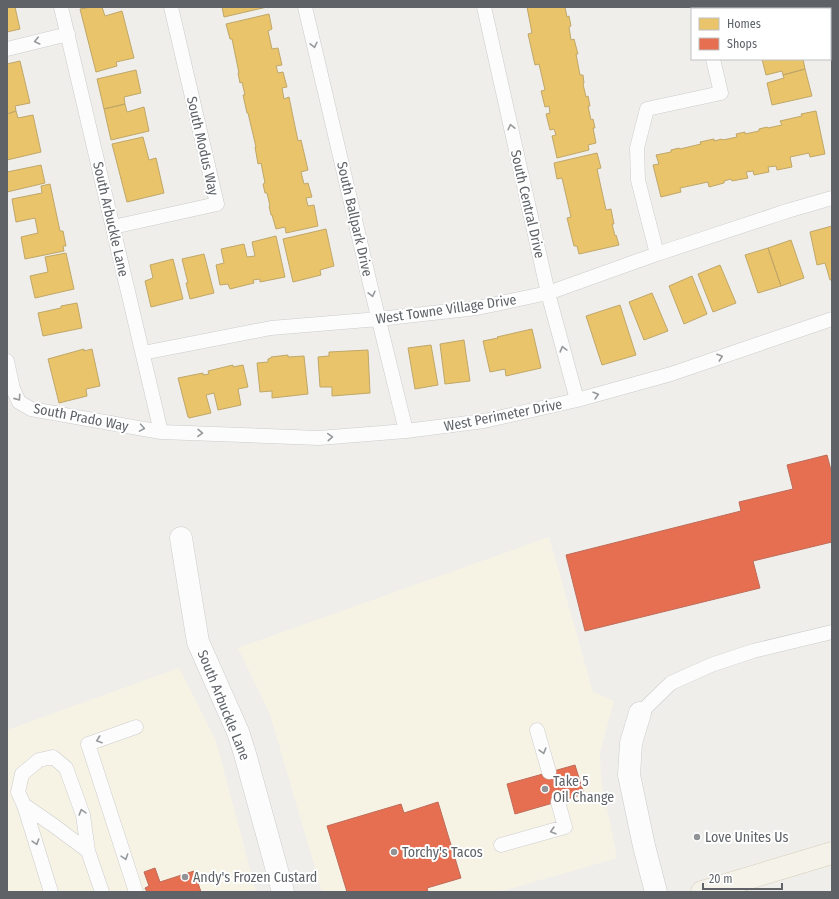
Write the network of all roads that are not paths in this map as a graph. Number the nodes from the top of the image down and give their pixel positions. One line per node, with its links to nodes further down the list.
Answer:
1 (61, 7): 5 (lane, South Arbuckle Lane)
2 (171, 7): 9 (lane, South Modus Way)
3 (305, 7): 12 (lane, South Ballpark Drive, one-way to 12)
4 (484, 7): 11 (lane, South Central Drive, one-way to 4)
5 (68, 34): 6 (lane, one-way to 6); 9 (lane, South Arbuckle Lane)
6 (7, 49)
7 (713, 60): 10 (lane)
8 (832, 198): 10 (lane, West Towne Village Drive)
9 (113, 227): 14 (lane, South Arbuckle Lane)
10 (657, 254): 11 (lane, West Towne Village Drive)
11 (548, 293): 12 (lane, West Towne Village Drive); 16 (lane, South Central Drive, one-way to 11)
12 (379, 319): 14 (lane, West Towne Village Drive); 18 (lane, South Ballpark Drive)
13 (832, 319): 16 (lane, West Perimeter Drive, one-way to 13)
14 (143, 353): 17 (lane, South Arbuckle Lane)
15 (7, 362): 17 (lane, South Prado Way, one-way to 17)
16 (577, 400): 18 (lane, West Perimeter Drive)
17 (161, 432): 18 (lane, West Perimeter Drive, one-way to 18)
18 (406, 432)
19 (181, 538): 33 (street, South Arbuckle Lane)
20 (832, 632): 21 (lane)
21 (640, 713): 34 (street)
22 (136, 727): 32 (lane, one-way to 32)
23 (537, 730): 24 (lane, one-way to 24)
24 (549, 772)
25 (558, 802): 27 (lane, one-way to 27)
26 (24, 805): 28 (lane); 28 (lane, one-way to 26); 30 (lane, one-way to 30)
27 (502, 846)
28 (88, 850): 31 (lane)
29 (832, 853): 35 (main road)
30 (52, 892)
31 (102, 892)
32 (136, 892)
33 (283, 892)
34 (656, 892)
35 (702, 892)

